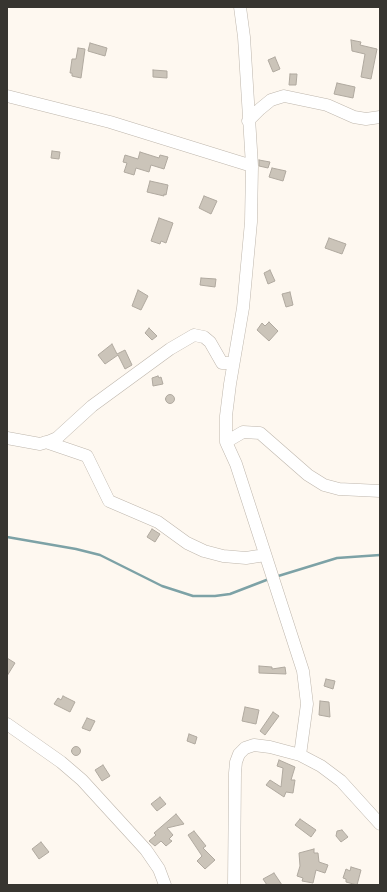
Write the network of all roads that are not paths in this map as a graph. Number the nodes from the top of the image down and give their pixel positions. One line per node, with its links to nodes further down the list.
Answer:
1 (240, 7): 4 (street)
2 (7, 96): 5 (street)
3 (380, 117): 4 (street)
4 (248, 121): 5 (street)
5 (252, 166): 6 (street)
6 (232, 363): 8 (street); 9 (street)
7 (7, 438): 8 (street)
8 (46, 442): 11 (street)
9 (226, 442): 10 (street); 11 (street)
10 (380, 491)
11 (266, 559): 13 (street)
12 (7, 724): 15 (street)
13 (300, 755): 14 (street); 16 (street)
14 (380, 824)
15 (165, 885)
16 (234, 885)

